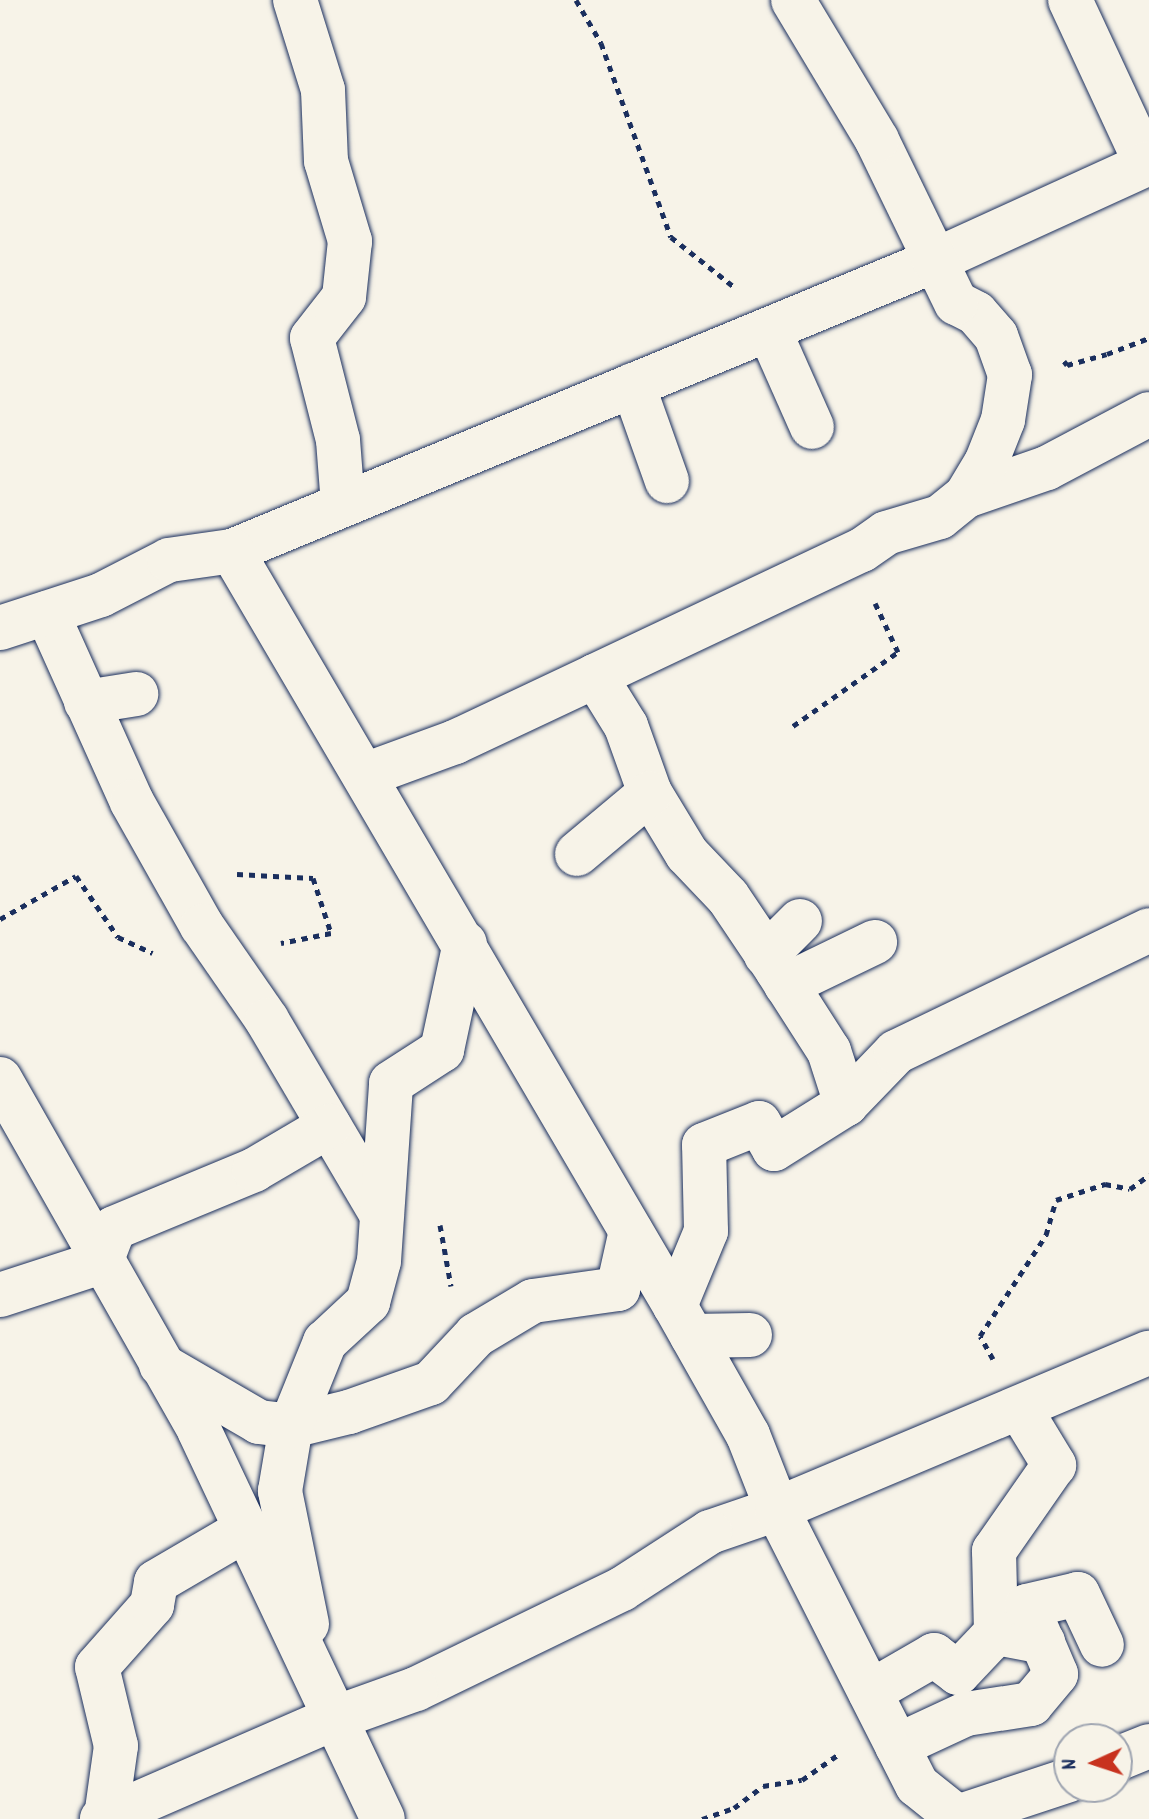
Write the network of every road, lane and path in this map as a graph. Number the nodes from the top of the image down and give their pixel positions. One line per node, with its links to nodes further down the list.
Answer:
1 (295, 0): 15 (street)
2 (576, 0): 7 (path)
3 (793, 0): 6 (street)
4 (1070, 0): 5 (street)
5 (1148, 164): 6 (street)
6 (934, 261): 7 (street); 9 (street)
7 (769, 330): 10 (street); 12 (street)
8 (1149, 338): 9 (path)
9 (999, 348): 14 (street)
10 (633, 385): 13 (street); 15 (street)
11 (1149, 414): 14 (street)
12 (812, 427)
13 (667, 481)
14 (966, 496): 17 (street)
15 (343, 505): 16 (street)
16 (232, 551): 18 (street); 24 (street)
17 (852, 555): 20 (street); 23 (path)
18 (47, 613): 19 (street); 22 (street)
19 (0, 628)
20 (595, 676): 24 (street); 25 (street)
21 (136, 694): 22 (street)
22 (86, 702): 27 (street)
23 (793, 726)
24 (365, 775): 32 (street)
25 (650, 793): 26 (street); 33 (street)
26 (577, 854)
27 (186, 898): 30 (path); 36 (street)
28 (800, 921): 33 (street)
29 (1149, 930): 35 (street)
30 (331, 933)
31 (875, 942): 33 (street)
32 (465, 943): 38 (street); 40 (street)
33 (776, 970): 35 (street)
34 (0, 1079): 41 (street)
35 (846, 1104): 43 (street)
36 (329, 1126): 38 (street); 41 (street)
37 (1149, 1175): 48 (path)
38 (382, 1215): 49 (street)
39 (438, 1215): 45 (path)
40 (631, 1231): 43 (street); 45 (street)
41 (101, 1262): 42 (street); 47 (street)
42 (0, 1295)
43 (684, 1321): 44 (street); 50 (street)
44 (750, 1335)
45 (463, 1349): 49 (street)
46 (1149, 1353): 48 (street)
47 (159, 1363): 49 (street); 51 (street)
48 (1020, 1409): 50 (street); 52 (street)
49 (291, 1426): 55 (street)
50 (777, 1509): 55 (street); 56 (street)
51 (245, 1530): 55 (street); 58 (street)
52 (996, 1633): 53 (street); 56 (street)
53 (1043, 1642): 54 (street); 56 (street)
54 (1102, 1645)
55 (327, 1708): 58 (street); 60 (street)
56 (884, 1719): 59 (street); 61 (path)
57 (1053, 1785): 59 (street)
58 (104, 1818)
59 (958, 1818)
60 (383, 1819)
61 (702, 1819)

